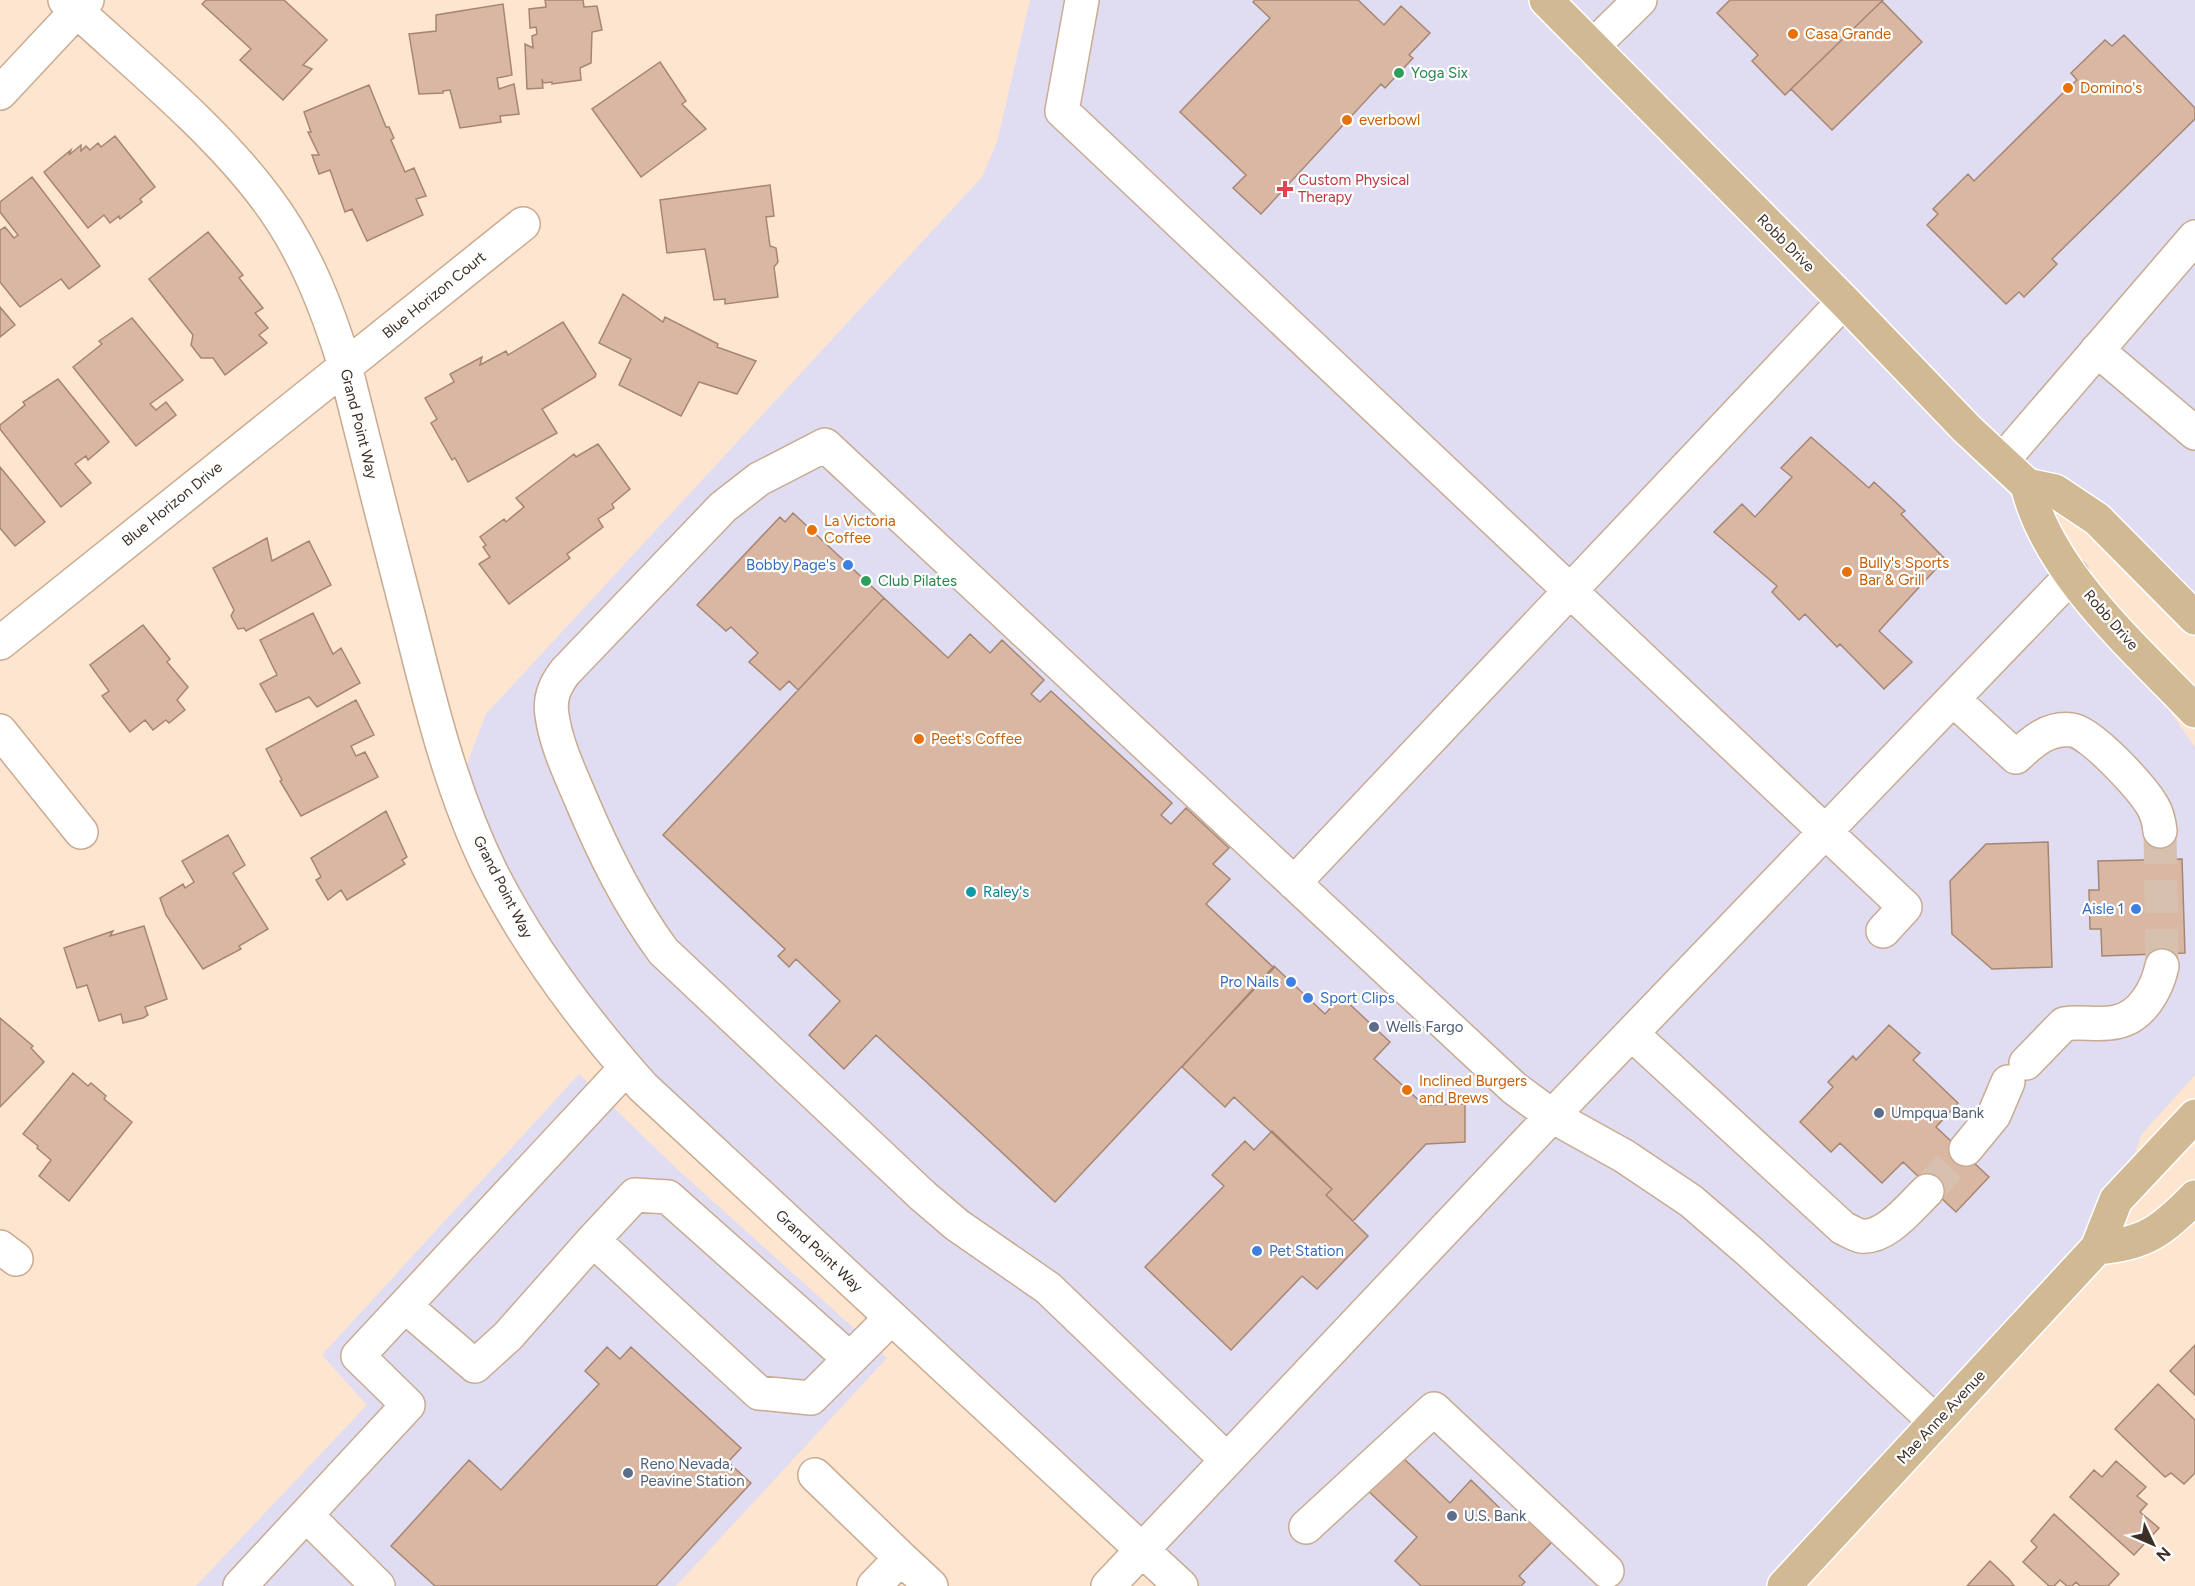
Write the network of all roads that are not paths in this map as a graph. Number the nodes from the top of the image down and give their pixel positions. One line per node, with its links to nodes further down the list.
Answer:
1 (1082, 0): 16 (street)
2 (1546, 0): 5 (main road, Robb Drive)
3 (1640, 0): 5 (street)
4 (76, 4): 6 (street); 11 (street, Grand Point Way)
5 (1592, 46): 9 (main road, Robb Drive)
6 (0, 93)
7 (523, 224): 11 (street, Blue Horizon Court)
8 (2195, 237): 10 (street)
9 (1844, 300): 13 (main road, Robb Drive); 16 (street)
10 (2097, 350): 12 (street); 13 (street)
11 (345, 366): 18 (street, Blue Horizon Drive); 29 (street, Grand Point Way)
12 (2195, 433)
13 (2002, 461): 14 (main road, Robb Drive)
14 (2027, 485): 15 (main road, Robb Drive); 17 (main road)
15 (2072, 574): 19 (street); 20 (main road, Robb Drive)
16 (1570, 591): 24 (street); 25 (street)
17 (2195, 618)
18 (0, 642)
19 (1953, 699): 22 (street); 24 (street)
20 (2195, 711)
21 (0, 731): 23 (street)
22 (2160, 831)
23 (81, 832)
24 (1825, 832): 26 (street); 28 (street)
25 (1294, 883): 30 (street); 41 (street)
26 (1883, 931)
27 (2162, 966): 32 (street)
28 (1632, 1034): 30 (street); 33 (street)
29 (626, 1068): 37 (street); 38 (street, Grand Point Way)
30 (1552, 1116): 40 (street); 41 (street)
31 (2195, 1116): 36 (main road, Mae Anne Avenue)
32 (1966, 1149)
33 (1927, 1191)
34 (2195, 1197): 36 (main road)
35 (593, 1240): 37 (street); 39 (street); 39 (street)
36 (2097, 1248): 40 (main road, Mae Anne Avenue)
37 (405, 1306): 43 (street)
38 (891, 1318): 39 (street); 45 (street, Grand Point Way)
39 (850, 1359)
40 (1936, 1422): 54 (main road, Mae Anne Avenue)
41 (1227, 1460): 45 (street)
42 (815, 1475): 46 (street)
43 (306, 1515): 48 (street); 49 (street)
44 (1306, 1527): 47 (street)
45 (1141, 1549): 52 (street); 53 (street, Grand Point Way)
46 (901, 1558): 50 (street); 51 (street)
47 (1607, 1571)
48 (240, 1586)
49 (378, 1586)
50 (874, 1586)
51 (931, 1586)
52 (1108, 1586)
53 (1181, 1586)
54 (1784, 1586)

